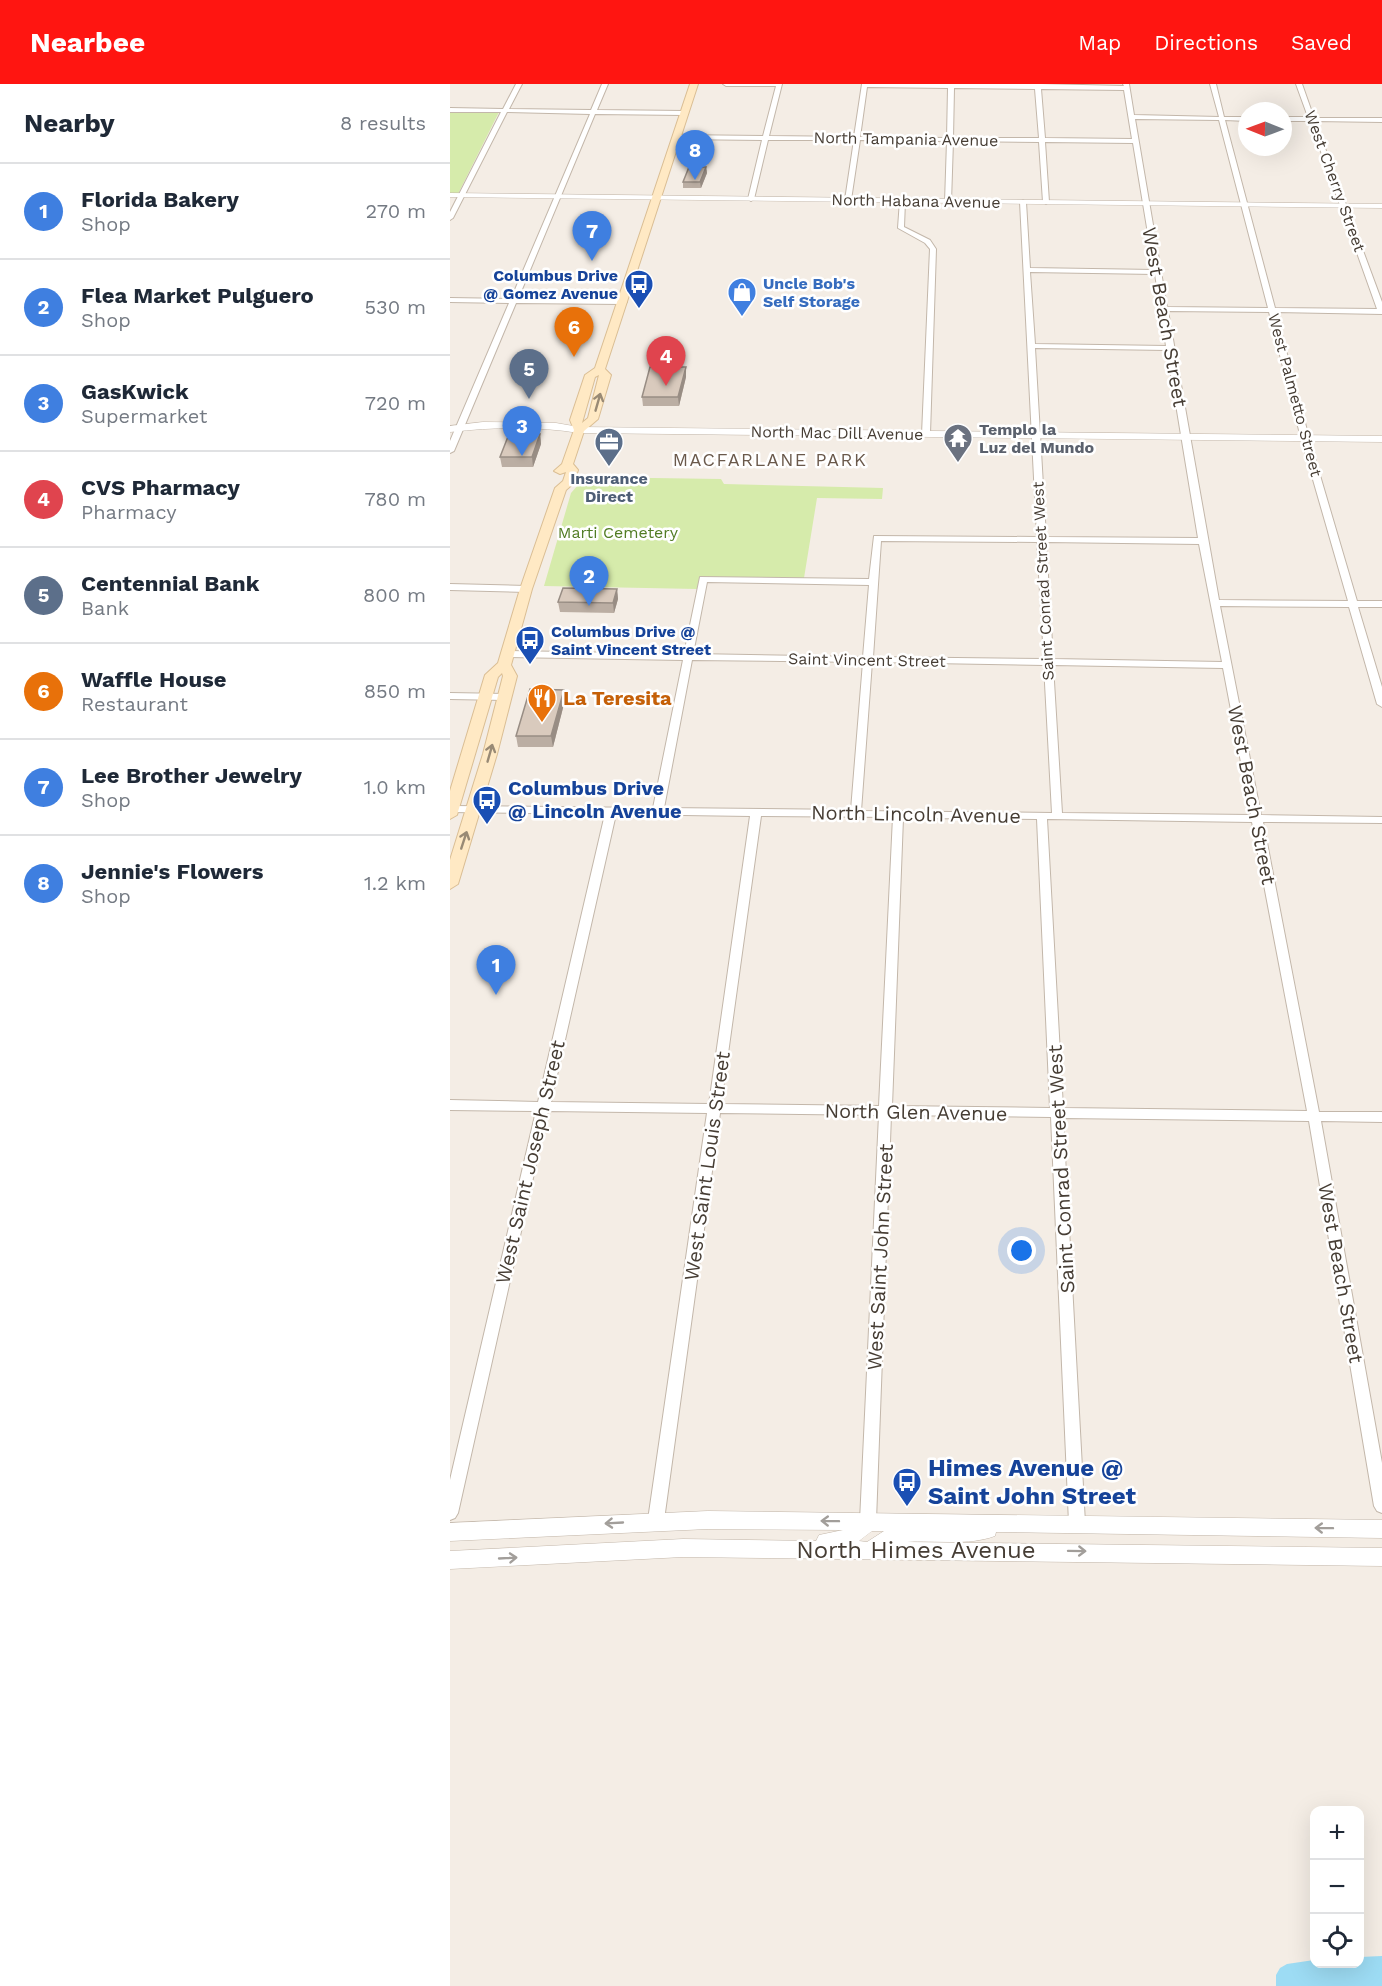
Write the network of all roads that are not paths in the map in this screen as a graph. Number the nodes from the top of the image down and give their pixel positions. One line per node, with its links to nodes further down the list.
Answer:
1 (519, 84): 13 (street)
2 (605, 84): 14 (street)
3 (694, 84): 15 (main road)
4 (726, 84): 5 (street)
5 (779, 84): 23 (street)
6 (1213, 84): 17 (street, West Palmetto Street)
7 (1299, 84): 20 (street, West Cherry Street)
8 (865, 85): 9 (street); 24 (street)
9 (951, 85): 10 (street); 25 (street)
10 (1038, 85): 11 (street); 26 (street)
11 (1126, 86): 16 (street, West Beach Street)
12 (450, 110): 13 (street)
13 (504, 111): 14 (street); 29 (street)
14 (593, 112): 15 (street); 30 (street)
15 (684, 113): 22 (main road)
16 (1131, 117): 17 (street); 27 (street, West Beach Street)
17 (1222, 118): 18 (street); 39 (street, West Palmetto Street)
18 (1238, 119)
19 (1292, 119): 20 (street)
20 (1313, 119): 21 (street); 40 (street, West Cherry Street)
21 (1382, 120)
22 (676, 137): 23 (street, North Tampania Avenue); 31 (main road)
23 (765, 138): 24 (street, North Tampania Avenue); 32 (street)
24 (857, 139): 25 (street, North Tampania Avenue); 33 (street)
25 (950, 140): 26 (street, North Tampania Avenue); 35 (street)
26 (1041, 141): 27 (street, North Tampania Avenue); 37 (street)
27 (1136, 141): 38 (street, West Beach Street)
28 (450, 195): 29 (street, North Habana Avenue)
29 (462, 196): 30 (street, North Habana Avenue); 42 (street)
30 (557, 197): 31 (street, North Habana Avenue); 46 (street)
31 (655, 198): 32 (street, North Habana Avenue); 47 (main road)
32 (751, 199): 33 (street, North Habana Avenue)
33 (848, 200): 34 (street, North Habana Avenue)
34 (902, 201): 35 (street, North Habana Avenue); 56 (street)
35 (948, 202): 36 (street, North Habana Avenue)
36 (1023, 202): 37 (street, North Habana Avenue); 43 (street, Saint Conrad Street West)
37 (1046, 202): 38 (street, North Habana Avenue)
38 (1146, 204): 39 (street, North Habana Avenue); 44 (street, West Beach Street)
39 (1245, 204): 40 (street, North Habana Avenue); 49 (street, West Palmetto Street)
40 (1343, 205): 41 (street, North Habana Avenue); 50 (street, West Cherry Street)
41 (1382, 206)
42 (450, 218)
43 (1027, 270): 44 (street); 51 (street, Saint Conrad Street West)
44 (1157, 272): 48 (street, West Beach Street)
45 (450, 300): 46 (street)
46 (515, 300): 47 (street); 54 (street)
47 (623, 302): 53 (main road)
48 (1164, 309): 49 (street); 52 (street, West Beach Street)
49 (1272, 310): 50 (street); 59 (street, West Palmetto Street)
50 (1382, 311)
51 (1031, 346): 52 (street); 57 (street, Saint Conrad Street West)
52 (1170, 348): 58 (street, West Beach Street)
53 (600, 370): 55 (main road); 55 (main road, one-way to 53)
54 (455, 429): 55 (street, North Mac Dill Avenue); 61 (street)
55 (579, 430): 56 (street, North Mac Dill Avenue); 66 (main road)
56 (926, 434): 57 (street, North Mac Dill Avenue)
57 (1035, 435): 58 (street, North Mac Dill Avenue); 62 (street, Saint Conrad Street West)
58 (1185, 437): 59 (street, North Mac Dill Avenue); 63 (street, West Beach Street)
59 (1305, 438): 60 (street, North Mac Dill Avenue); 68 (street, West Palmetto Street)
60 (1382, 439)
61 (450, 451)
62 (1040, 539): 63 (street); 64 (street); 73 (street, Saint Conrad Street West)
63 (1203, 541): 67 (street, West Beach Street)
64 (874, 582): 70 (street); 72 (street)
65 (450, 587): 66 (street)
66 (526, 589): 71 (main road)
67 (1215, 603): 68 (street); 74 (street, West Beach Street)
68 (1352, 604): 69 (street); 78 (street, West Palmetto Street)
69 (1382, 604)
70 (688, 658): 71 (street, Saint Vincent Street); 72 (street, Saint Vincent Street); 82 (street)
71 (506, 660): 76 (main road); 77 (main road)
72 (868, 660): 73 (street, Saint Vincent Street); 84 (street)
73 (1048, 662): 74 (street, Saint Vincent Street); 87 (street, Saint Conrad Street West)
74 (1226, 665): 88 (street, West Beach Street)
75 (450, 696): 76 (street)
76 (486, 697): 77 (street); 80 (main road)
77 (505, 697): 79 (main road, one-way to 77)
78 (1382, 704)
79 (473, 809): 80 (street, North Lincoln Avenue); 81 (street, North Lincoln Avenue); 90 (main road, one-way to 79)
80 (451, 811)
81 (610, 811): 82 (street, North Lincoln Avenue); 92 (street, West Saint Joseph Street)
82 (658, 811): 83 (street, North Lincoln Avenue)
83 (756, 812): 84 (street, North Lincoln Avenue); 93 (street, West Saint Louis Street)
84 (856, 813): 85 (street, North Lincoln Avenue)
85 (898, 814): 86 (street, North Lincoln Avenue); 94 (street, West Saint John Street)
86 (1042, 816): 87 (street, North Lincoln Avenue); 95 (street, Saint Conrad Street West)
87 (1057, 816): 88 (street, North Lincoln Avenue)
88 (1258, 819): 89 (street, North Lincoln Avenue); 96 (street, West Beach Street)
89 (1382, 820)
90 (450, 884)
91 (450, 1105): 92 (street, North Glen Avenue)
92 (542, 1107): 93 (street, North Glen Avenue); 99 (street, West Saint Joseph Street)
93 (715, 1108): 94 (street, North Glen Avenue); 100 (street, West Saint Louis Street)
94 (886, 1111): 95 (street, North Glen Avenue); 101 (street, West Saint John Street)
95 (1059, 1114): 96 (street, North Glen Avenue); 103 (street, Saint Conrad Street West)
96 (1314, 1116): 97 (street, North Glen Avenue); 98 (street, West Beach Street)
97 (1382, 1117)
98 (1382, 1506)
99 (450, 1513)
100 (656, 1520): 101 (street, North Himes Avenue, one-way to 100); 105 (street, North Himes Avenue, one-way to 105)
101 (867, 1521): 102 (street, North Himes Avenue); 106 (street)
102 (1014, 1523): 103 (street, North Himes Avenue); 107 (street)
103 (1077, 1523): 104 (street, North Himes Avenue, one-way to 103)
104 (1382, 1528)
105 (450, 1532)
106 (683, 1548): 107 (street, North Himes Avenue); 109 (street, North Himes Avenue, one-way to 106)
107 (871, 1550): 108 (street, North Himes Avenue, one-way to 108)
108 (1382, 1557)
109 (450, 1560)

